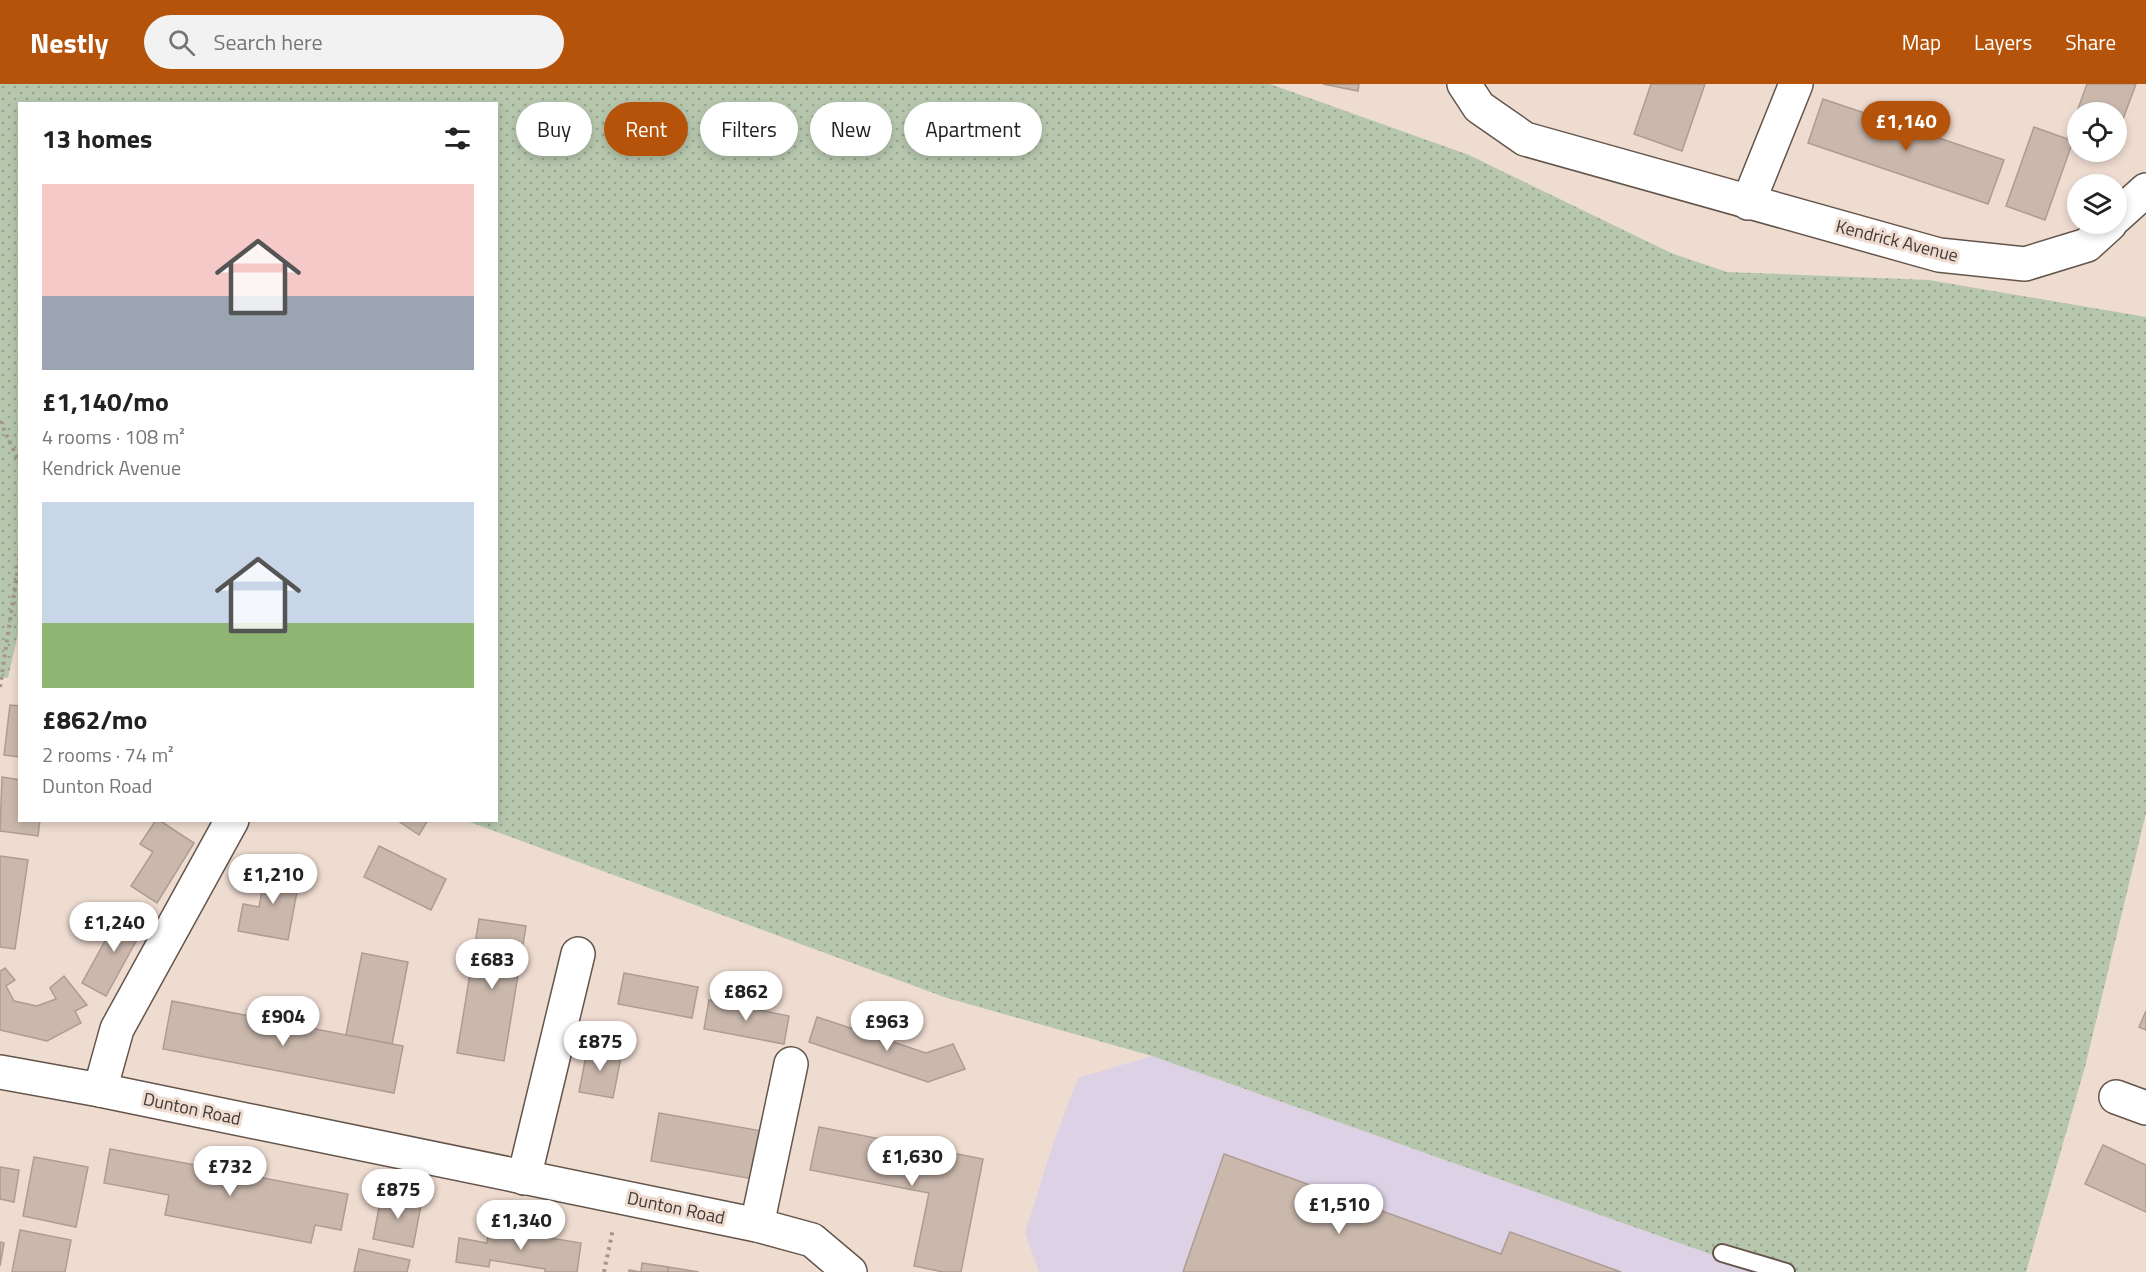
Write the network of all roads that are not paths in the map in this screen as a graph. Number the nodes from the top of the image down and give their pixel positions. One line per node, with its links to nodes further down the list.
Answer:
1 (1464, 84): 4 (street, Kendrick Avenue)
2 (1796, 84): 4 (street)
3 (2146, 190): 5 (street)
4 (1748, 202): 6 (street, Kendrick Avenue)
5 (2127, 207)
6 (2099, 234)
7 (223, 824): 11 (street)
8 (578, 954): 12 (street)
9 (791, 1064): 13 (street)
10 (0, 1072): 11 (street, Dunton Road)
11 (100, 1090): 12 (street, Dunton Road)
12 (524, 1178): 13 (street, Dunton Road)
13 (758, 1225): 15 (street, Dunton Road)
14 (1722, 1253): 16 (lane)
15 (850, 1272)
16 (1786, 1272)

